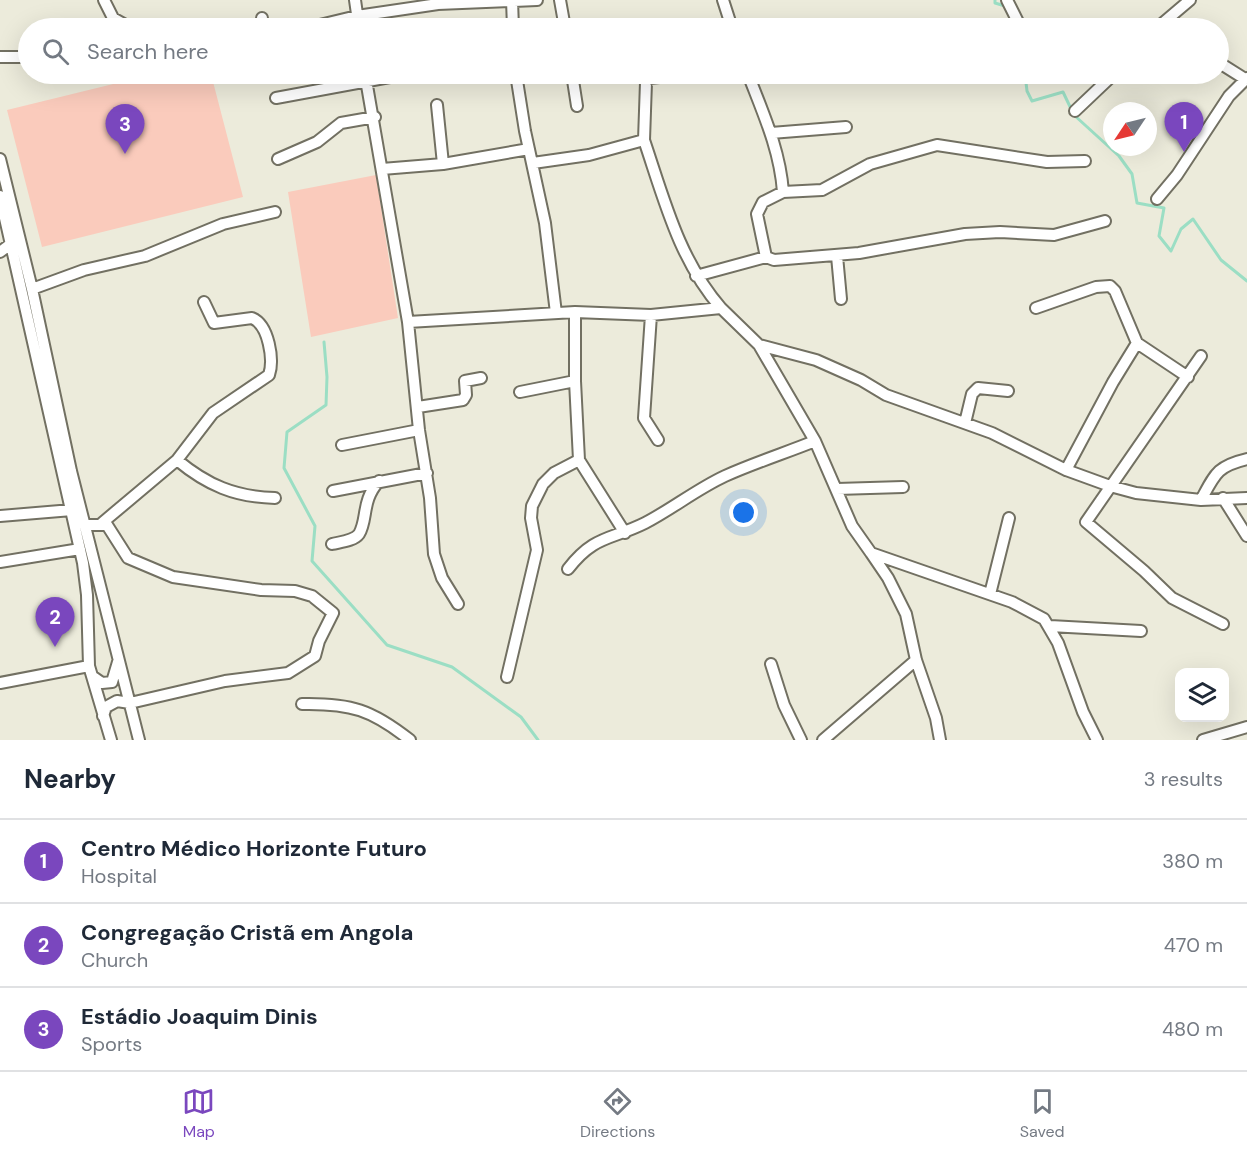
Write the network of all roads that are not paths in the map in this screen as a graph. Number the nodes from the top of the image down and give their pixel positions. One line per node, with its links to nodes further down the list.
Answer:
1 (104, 0): 11 (street)
2 (355, 0): 10 (street)
3 (537, 0): 8 (street)
4 (560, 0): 14 (street)
5 (723, 0): 15 (street)
6 (1007, 0): 16 (street)
7 (1190, 0): 17 (street)
8 (512, 1): 9 (street); 13 (street)
9 (437, 2): 10 (street)
10 (357, 16): 12 (street)
11 (113, 18)
12 (349, 18)
13 (513, 18)
14 (563, 18)
15 (729, 18)
16 (1016, 18)
17 (1169, 18)
18 (0, 57): 19 (street)
19 (18, 57)
20 (1229, 68): 21 (street)
21 (1246, 78): 46 (street)
22 (336, 84): 29 (street)
23 (368, 84): 33 (street)
24 (518, 84): 37 (street)
25 (574, 84): 31 (street)
26 (646, 84): 36 (street)
27 (752, 84): 35 (street)
28 (1103, 84): 32 (street)
29 (276, 98)
30 (437, 105): 42 (street)
31 (577, 106)
32 (1075, 111)
33 (375, 117): 39 (street); 43 (street)
34 (846, 127): 35 (street)
35 (771, 133): 44 (street)
36 (644, 140): 41 (street); 53 (street)
37 (529, 150): 41 (street); 42 (street)
38 (0, 159): 54 (street)
39 (278, 159)
40 (1085, 161): 44 (street)
41 (533, 163): 60 (street)
42 (443, 164): 43 (street)
43 (382, 169): 62 (street)
44 (783, 192): 52 (street)
45 (0, 196): 49 (street)
46 (1157, 199)
47 (275, 212): 54 (street)
48 (1105, 221): 51 (street)
49 (12, 243): 50 (street); 91 (street)
50 (0, 252)
51 (837, 256): 52 (street); 55 (street)
52 (766, 257): 53 (street)
53 (696, 276): 57 (street)
54 (32, 289): 95 (street)
55 (841, 299)
56 (204, 302): 78 (street)
57 (721, 308): 61 (street); 64 (street)
58 (1036, 308): 63 (street)
59 (575, 312): 60 (street); 61 (street); 68 (street)
60 (556, 313): 62 (street)
61 (651, 315): 74 (street)
62 (408, 322): 71 (street)
63 (1137, 343): 66 (street); 80 (street)
64 (759, 345): 72 (street); 75 (street)
65 (1201, 356): 66 (street)
66 (1188, 377): 83 (street)
67 (481, 378): 71 (street)
68 (574, 381): 69 (street); 79 (street)
69 (520, 392)
70 (1008, 392): 72 (street)
71 (418, 407): 73 (street)
72 (965, 423): 80 (street)
73 (418, 430): 76 (street); 81 (street)
74 (658, 440)
75 (815, 441): 85 (street); 96 (street)
76 (342, 445)
77 (1247, 459): 90 (street)
78 (177, 460): 87 (street); 94 (street)
79 (579, 460): 96 (street); 112 (street)
80 (1066, 470): 83 (street)
81 (427, 473): 82 (street); 104 (street)
82 (379, 481): 86 (street); 98 (street)
83 (1110, 486): 90 (street); 105 (street)
84 (903, 487): 85 (street)
85 (837, 489): 100 (street)
86 (333, 491)
87 (275, 498)
88 (1222, 498): 89 (street); 90 (street); 97 (street)
89 (1247, 498)
90 (1201, 500)
91 (72, 510): 92 (street); 99 (street)
92 (0, 516)
93 (1009, 518): 103 (street)
94 (102, 523): 95 (street); 114 (street)
95 (85, 525): 108 (street)
96 (625, 533): 102 (street)
97 (1247, 536)
98 (332, 543)
99 (80, 549): 101 (street); 111 (street)
100 (871, 553): 103 (street); 109 (street)
101 (0, 562)
102 (568, 569)
103 (990, 594): 106 (street)
104 (458, 604)
105 (1223, 624)
106 (1050, 626): 107 (street); 124 (street)
107 (1141, 631)
108 (118, 659): 111 (street); 114 (street)
109 (916, 660): 122 (street); 123 (street)
110 (771, 664): 121 (street)
111 (91, 671): 113 (street); 116 (street)
112 (507, 677)
113 (0, 683)
114 (130, 703): 116 (street); 119 (street)
115 (302, 704): 120 (street)
116 (103, 716): 118 (street)
117 (1247, 727): 125 (street)
118 (111, 740)
119 (139, 740)
120 (410, 740)
121 (801, 740)
122 (823, 740)
123 (940, 740)
124 (1097, 740)
125 (1203, 740)

